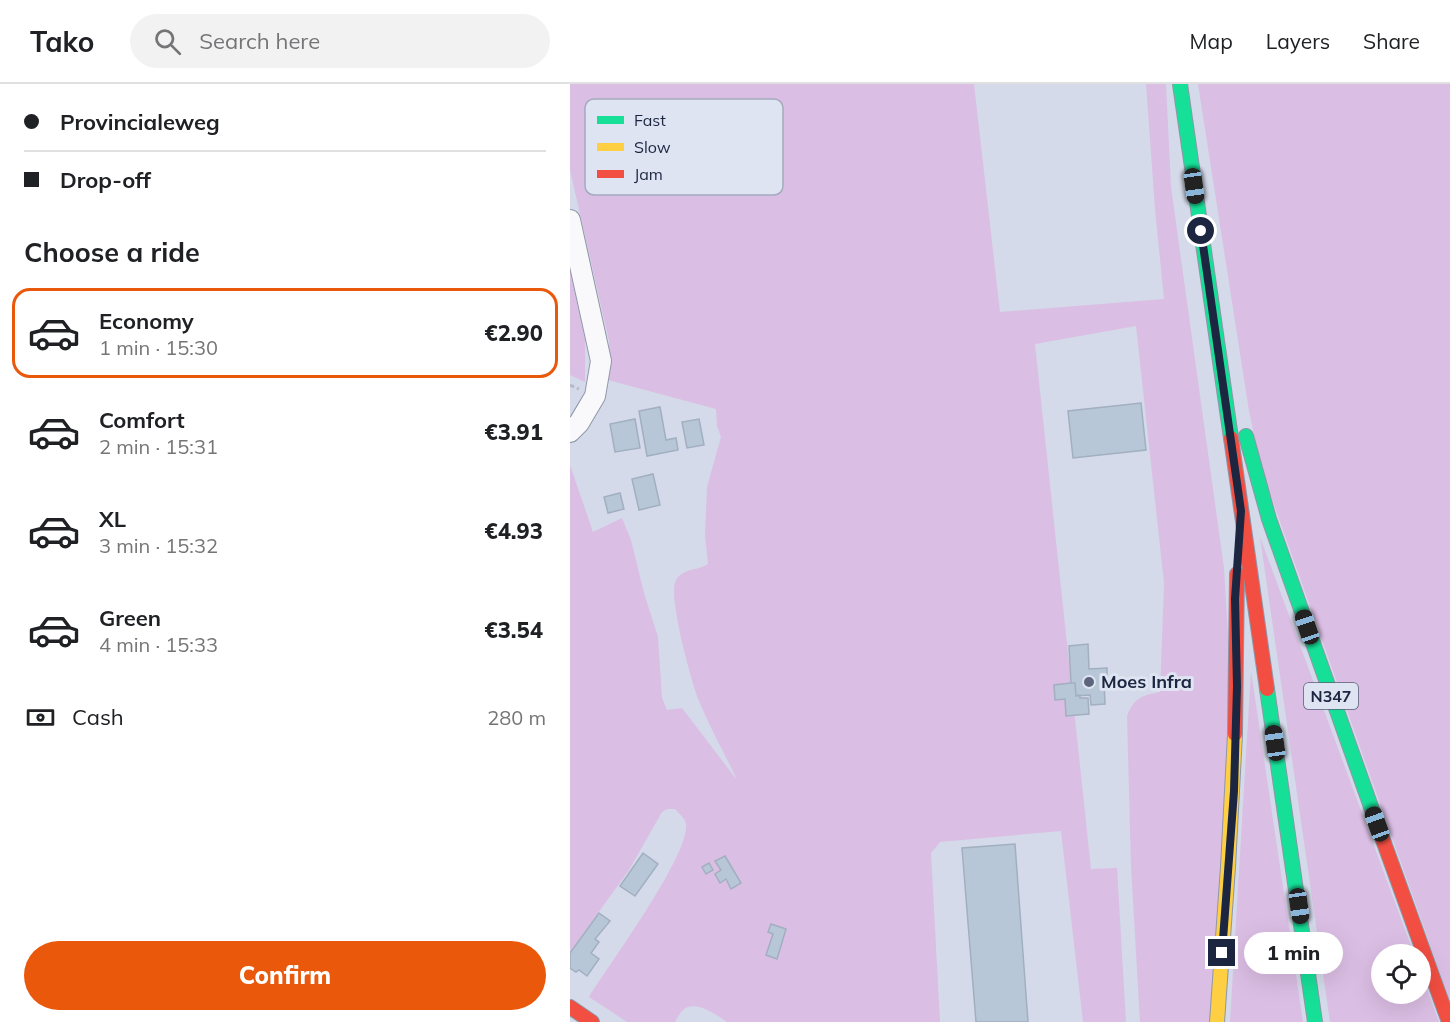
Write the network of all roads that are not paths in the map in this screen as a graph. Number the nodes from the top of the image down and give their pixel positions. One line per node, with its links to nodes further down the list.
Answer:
1 (1180, 84): 3 (main road, N347)
2 (570, 220): 4 (street)
3 (1221, 367): 5 (main road, N347); 10 (main road, N347)
4 (570, 432)
5 (1241, 511): 8 (main road, N347); 9 (main road, N347)
6 (570, 1007): 7 (main road)
7 (592, 1022)
8 (1217, 1022)
9 (1315, 1022)
10 (1449, 1022)

